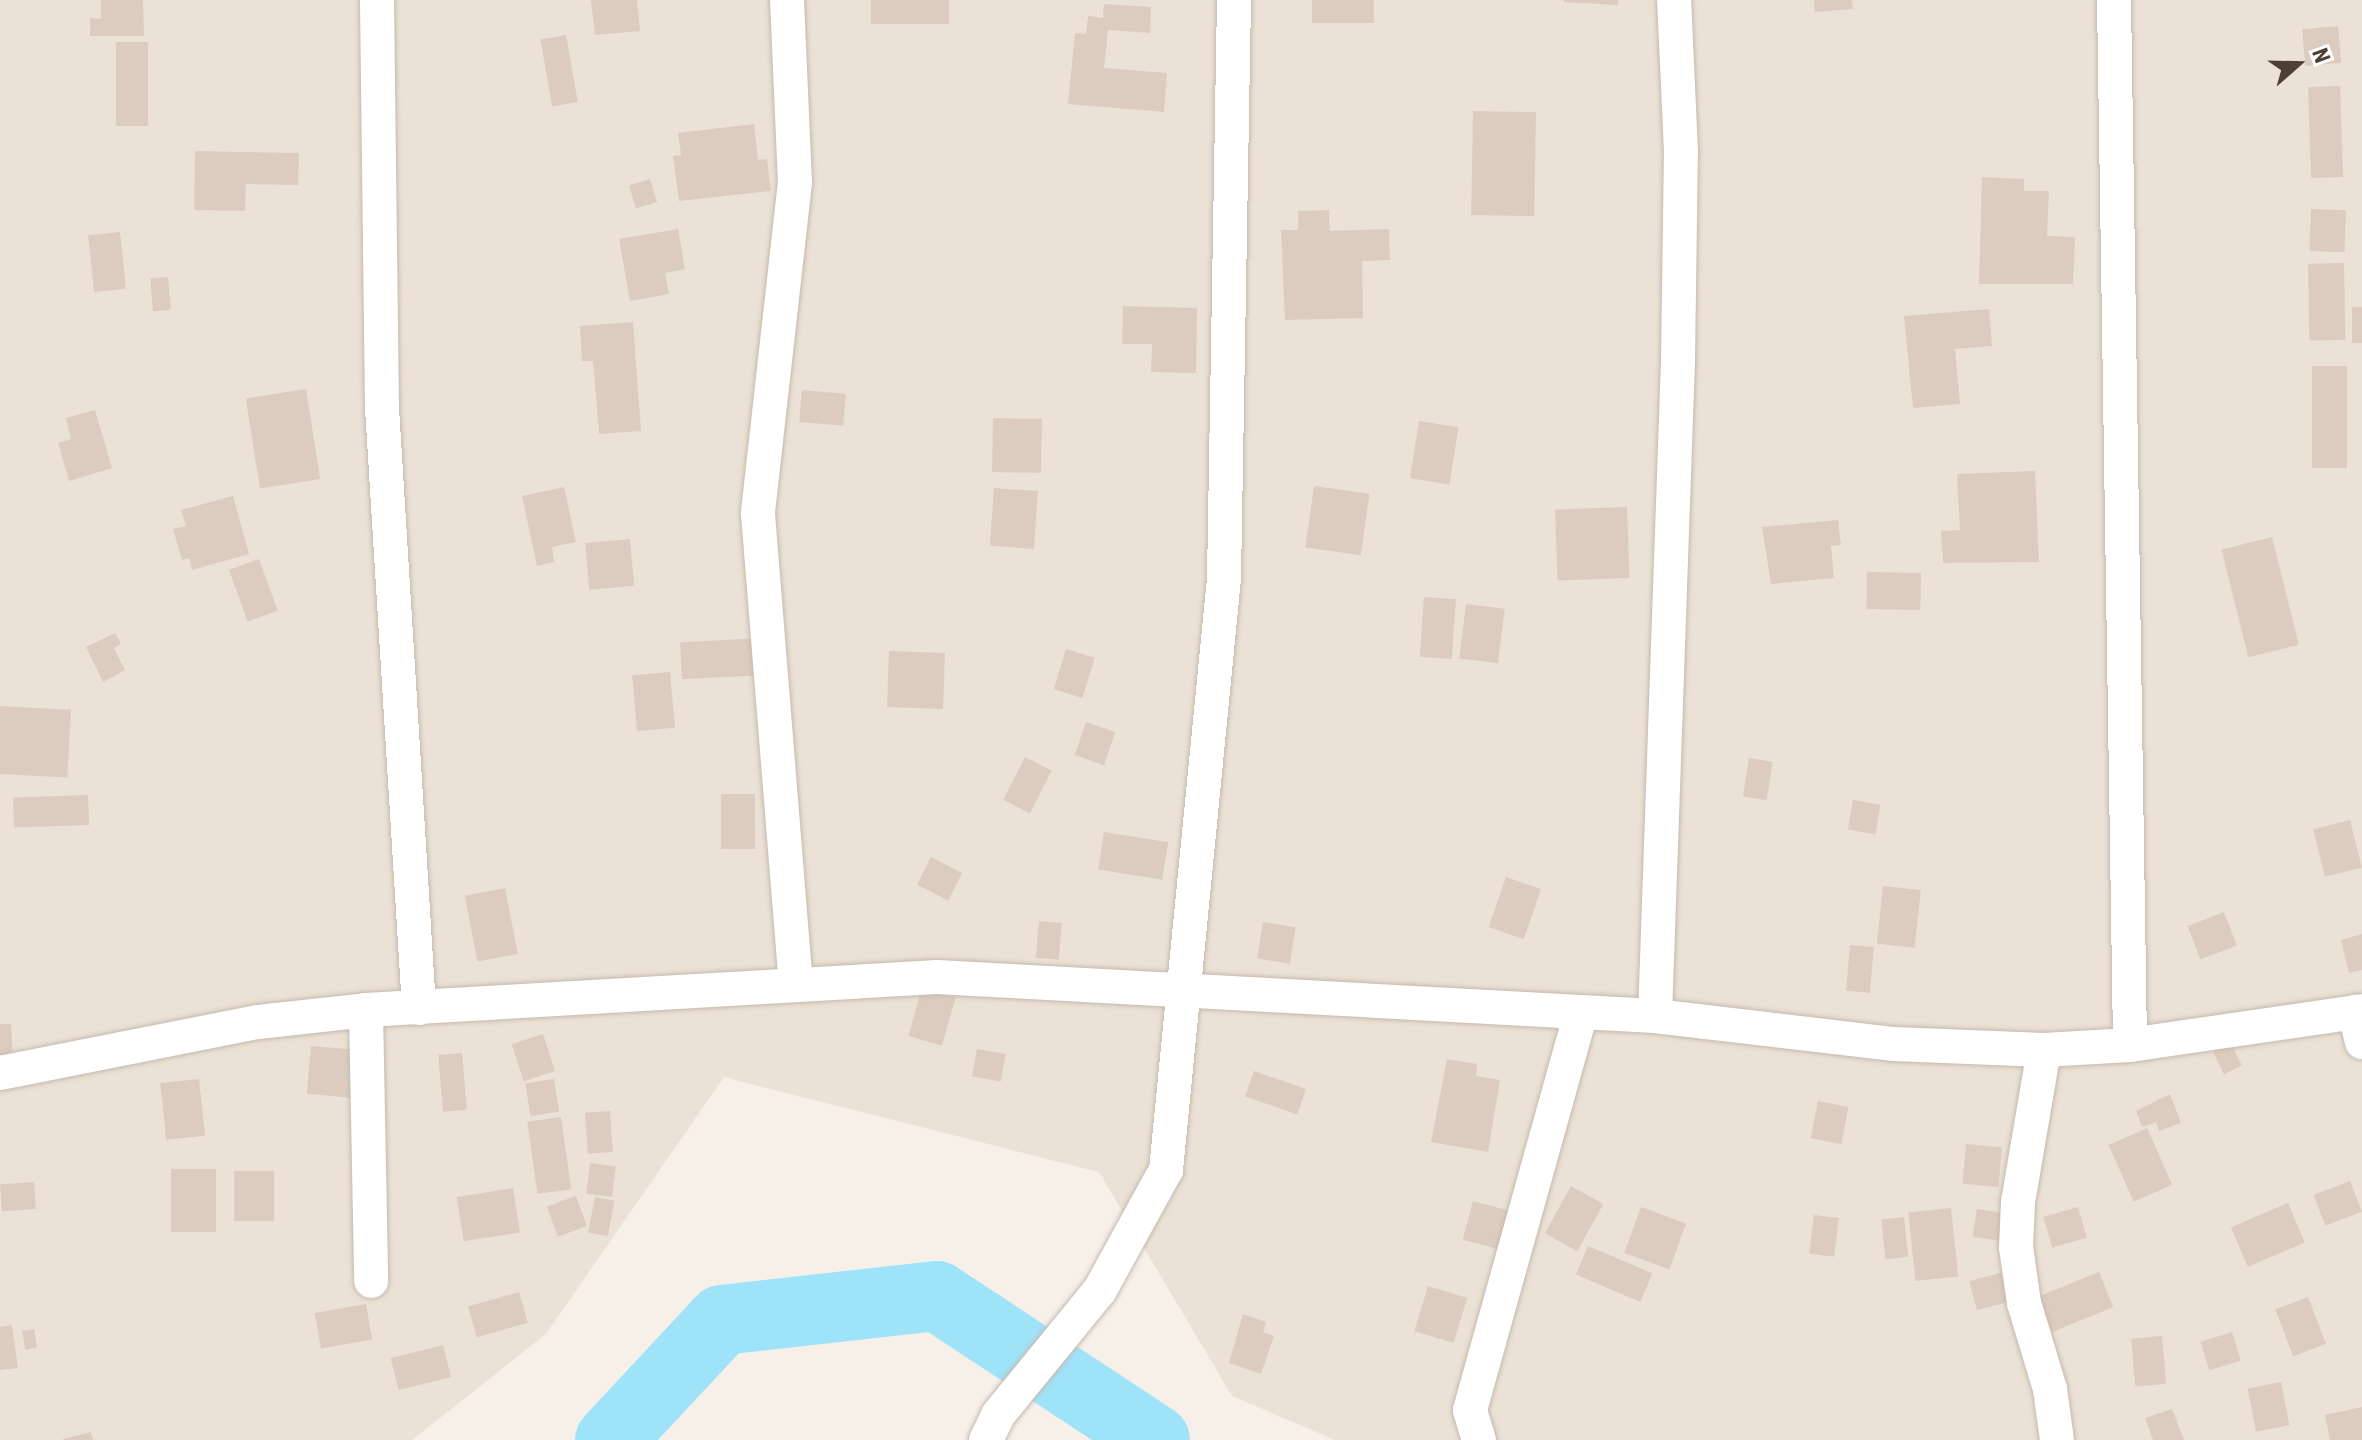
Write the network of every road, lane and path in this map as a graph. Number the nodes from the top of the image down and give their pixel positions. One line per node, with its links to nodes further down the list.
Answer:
1 (377, 0): 8 (street)
2 (787, 0): 6 (street)
3 (1234, 0): 7 (street)
4 (1674, 0): 11 (street)
5 (2114, 0): 13 (street)
6 (796, 983): 7 (street); 8 (street)
7 (1181, 989): 10 (street); 17 (street)
8 (419, 1008): 9 (street)
9 (366, 1010): 15 (street); 16 (street)
10 (1581, 1012): 11 (street); 18 (street)
11 (1655, 1016): 14 (street)
12 (2360, 1022): 13 (street)
13 (2130, 1045): 14 (street)
14 (2044, 1050): 19 (street)
15 (0, 1073)
16 (371, 1281)
17 (992, 1427)
18 (1479, 1440)
19 (2057, 1440)

